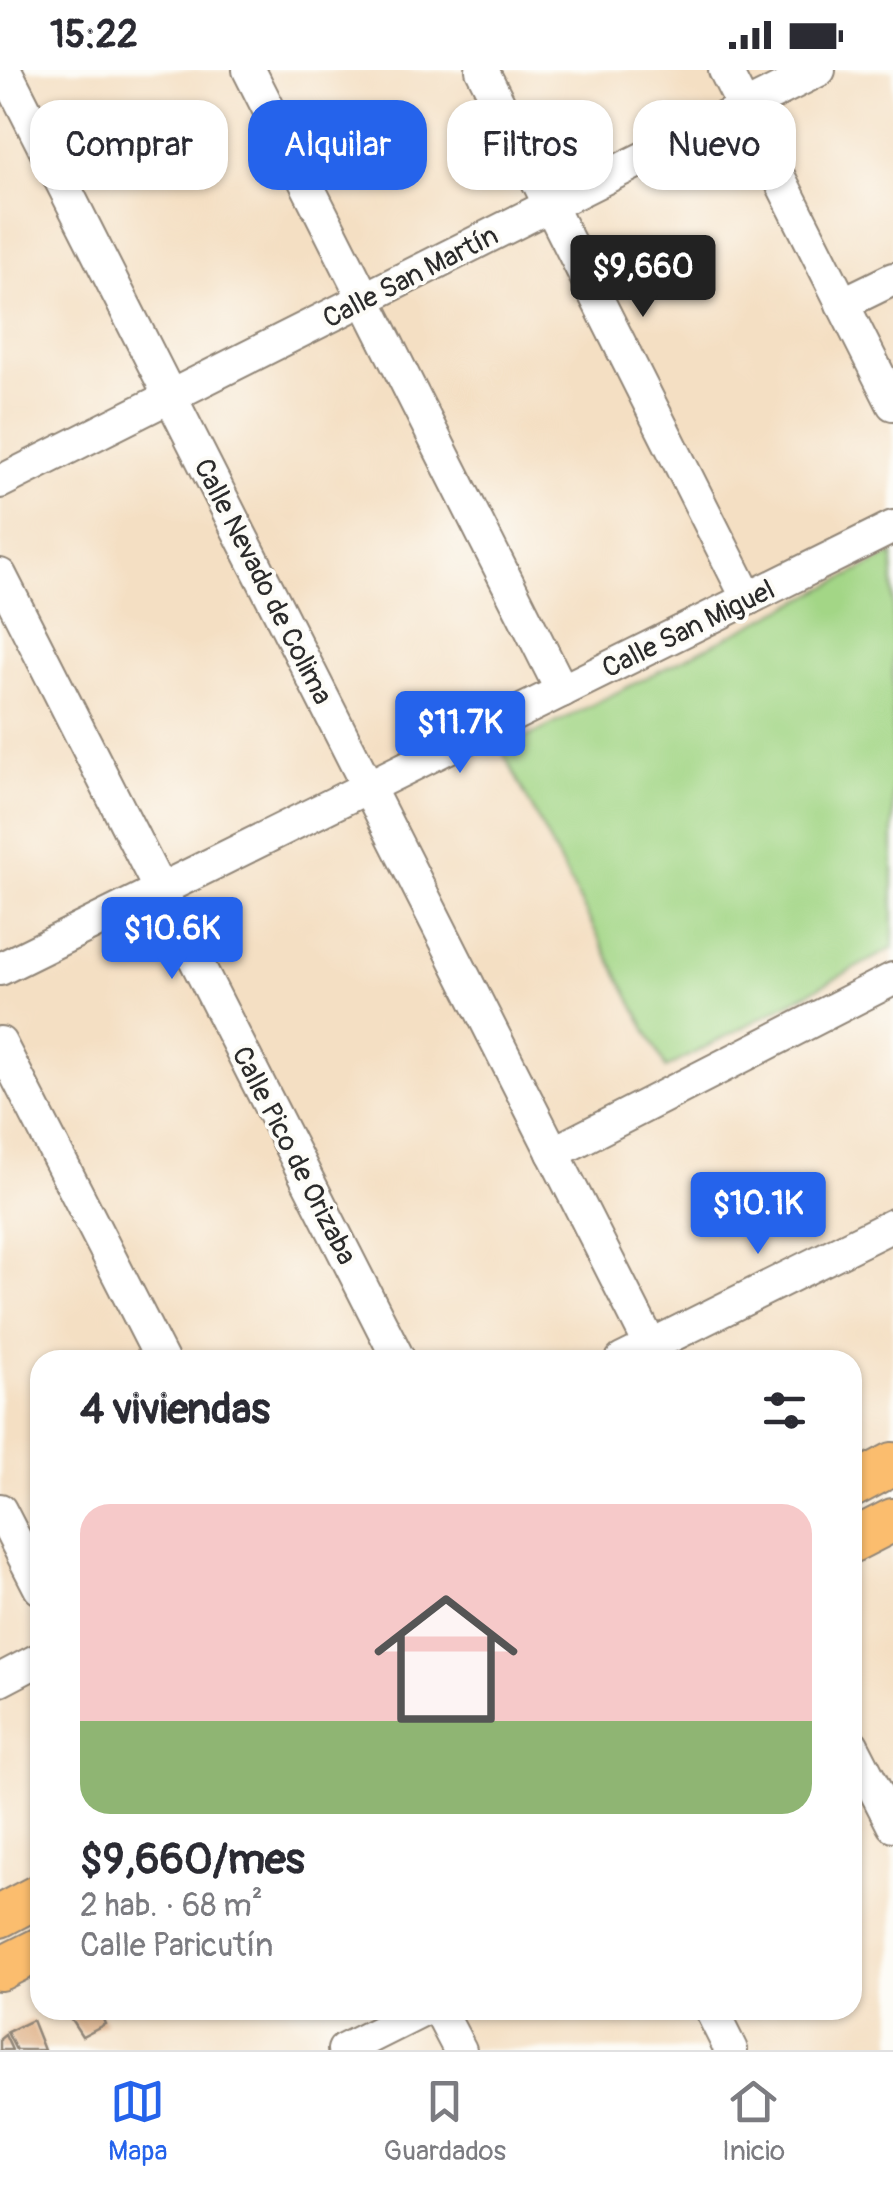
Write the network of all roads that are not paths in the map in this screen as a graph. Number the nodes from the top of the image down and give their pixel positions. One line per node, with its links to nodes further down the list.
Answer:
1 (5, 70): 14 (street, Calle Nevado de Colima)
2 (249, 70): 12 (street)
3 (482, 70): 10 (street)
4 (725, 70): 6 (street)
5 (819, 70): 7 (street, Calle San Martín)
6 (740, 100)
7 (760, 100)
8 (633, 164): 10 (street, Calle San Martín)
9 (785, 190): 13 (street)
10 (550, 205): 12 (street, Calle San Martín); 19 (street)
11 (893, 279): 13 (street)
12 (364, 299): 14 (street, Calle San Martín); 20 (street)
13 (842, 304): 15 (street)
14 (170, 396): 16 (street, Calle San Martín); 21 (street, Calle Nevado de Colima)
15 (893, 404)
16 (0, 482)
17 (893, 527): 19 (street, Calle San Miguel)
18 (0, 575): 22 (street, Calle Pico de Orizaba)
19 (748, 599): 20 (street, Calle San Miguel)
20 (562, 691): 21 (street, Calle San Miguel)
21 (368, 787): 22 (street, Calle San Miguel); 26 (street, Calle Nevado de Colima)
22 (160, 890): 23 (street, Calle San Miguel); 29 (street, Calle Pico de Orizaba)
23 (0, 970)
24 (893, 979): 26 (street)
25 (0, 1043): 28 (street)
26 (552, 1152): 30 (street, Calle Nevado de Colima)
27 (893, 1225): 31 (street)
28 (157, 1350)
29 (395, 1350)
30 (641, 1350)
31 (653, 1350)
32 (893, 1464): 33 (main road)
33 (862, 1481)
34 (0, 1510): 37 (street)
35 (893, 1520): 36 (main road)
36 (862, 1536)
37 (30, 1568)
38 (30, 1664): 39 (street)
39 (0, 1680)
40 (873, 1787): 41 (street)
41 (893, 1825)
42 (30, 1900): 43 (main road)
43 (0, 1916)
44 (30, 1953): 45 (main road)
45 (0, 1968)
46 (404, 2020): 49 (street)
47 (445, 2020): 50 (street)
48 (716, 2020): 51 (street)
49 (344, 2050)
50 (460, 2050)
51 (731, 2050)

